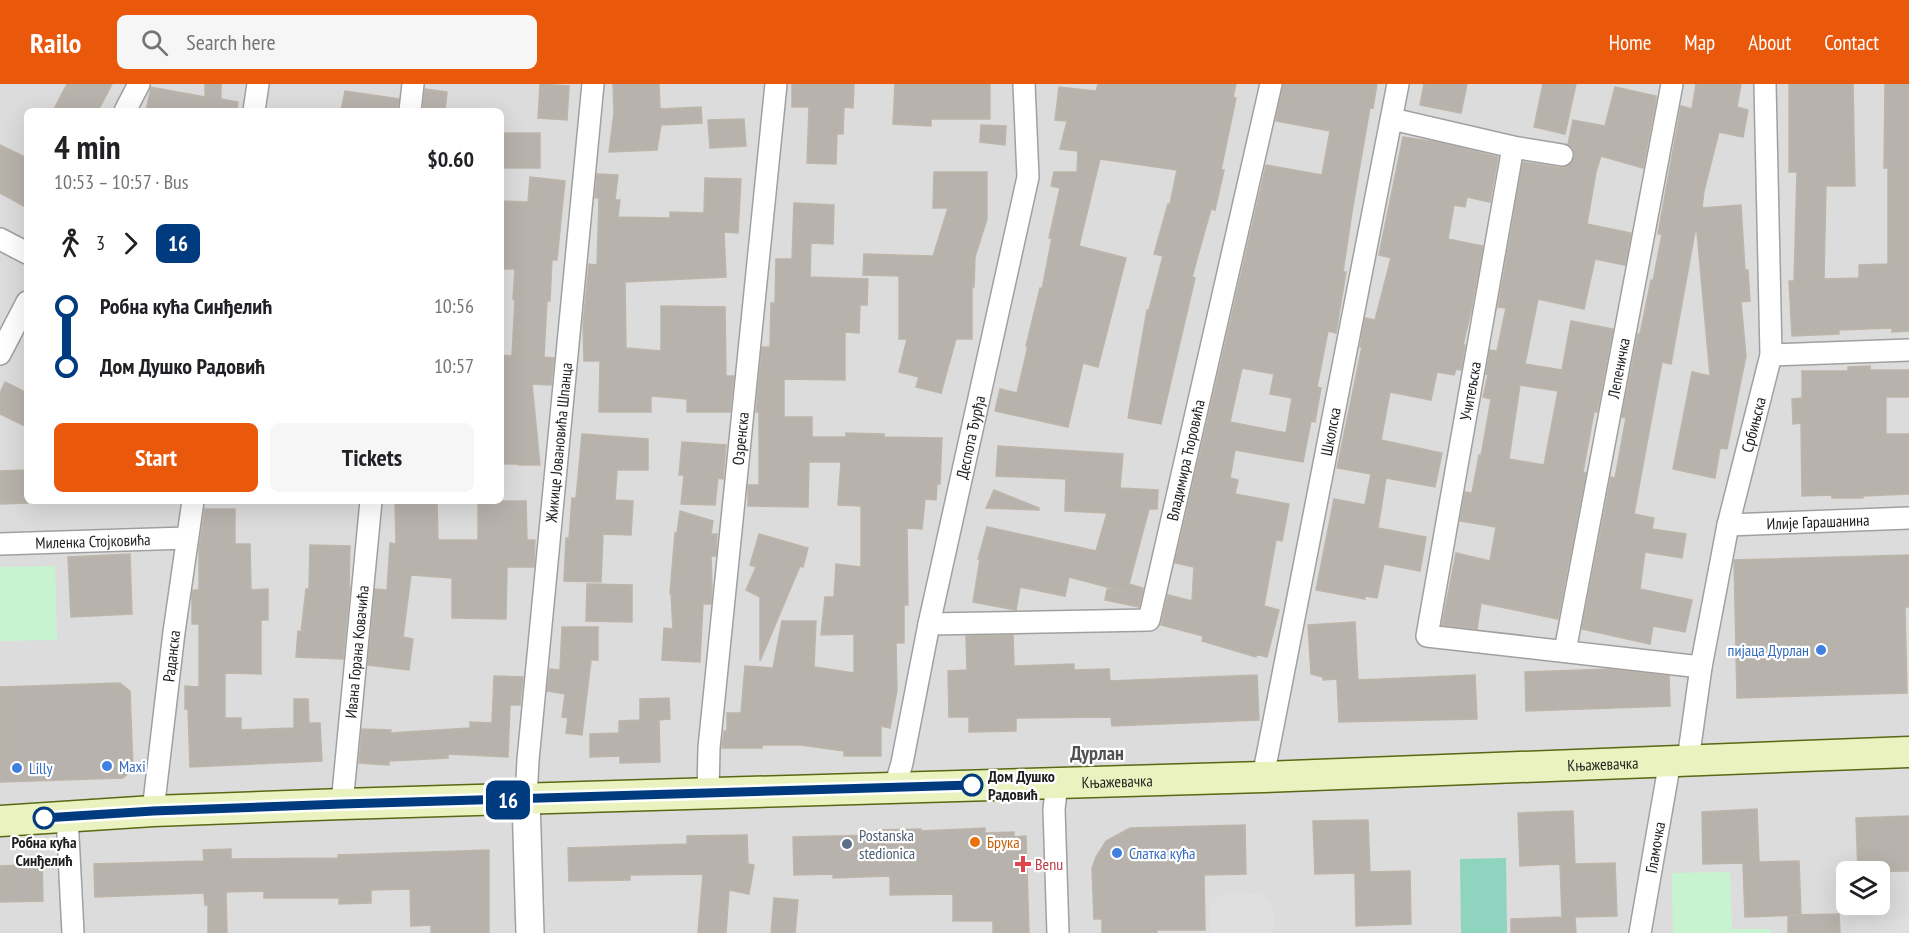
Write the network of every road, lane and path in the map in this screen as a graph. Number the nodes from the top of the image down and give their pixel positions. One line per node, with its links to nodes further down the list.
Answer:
1 (139, 84): 11 (street)
2 (258, 84): 12 (street)
3 (413, 84): 13 (street)
4 (593, 84): 38 (street, Жикице Јовановића Шпанца)
5 (776, 84): 37 (street, Озренска)
6 (1024, 84): 29 (street, Деспота Ђурђа)
7 (1271, 84): 29 (street, Владимира Ћоровића)
8 (1398, 84): 14 (street, Школска)
9 (1672, 84): 30 (street, Лепеничка)
10 (1765, 84): 22 (street, Србињска)
11 (127, 108)
12 (254, 108)
13 (410, 108)
14 (1392, 119): 15 (street); 34 (street, Школска)
15 (1513, 147): 16 (street); 30 (street, Учитељска)
16 (1562, 155)
17 (0, 239): 18 (street)
18 (24, 251)
19 (24, 308): 21 (street)
20 (1909, 351): 22 (street)
21 (0, 354)
22 (1771, 355): 26 (street, Србињска)
23 (192, 504): 27 (street, Раданска)
24 (371, 504): 39 (street, Ивана Горана Ковачића)
25 (1909, 518): 26 (street, Илије Гарашанина)
26 (1728, 525): 31 (street, Србињска)
27 (186, 538): 28 (street, Миленка Стојковића); 40 (street, Раданска)
28 (0, 544)
29 (928, 624): 36 (street, Деспота Ђурђа)
30 (1565, 651): 31 (street)
31 (1701, 667): 33 (street, Србињска)
32 (1909, 752): 33 (main road, Књажевачка)
33 (1679, 761): 34 (main road, Књажевачка); 46 (street, Гламочка)
34 (1263, 777): 35 (main road, Књажевачка)
35 (1057, 783): 36 (main road, Књажевачка); 45 (street)
36 (895, 787): 37 (main road, Књажевачка)
37 (708, 794): 38 (main road, Књажевачка)
38 (526, 799): 39 (main road, Књажевачка); 44 (street)
39 (342, 804): 40 (main road, Књажевачка)
40 (153, 811): 41 (main road, Књажевачка)
41 (67, 816): 42 (main road, Књажевачка); 43 (street)
42 (0, 821)
43 (73, 933)
44 (530, 933)
45 (1058, 933)
46 (1640, 933)

